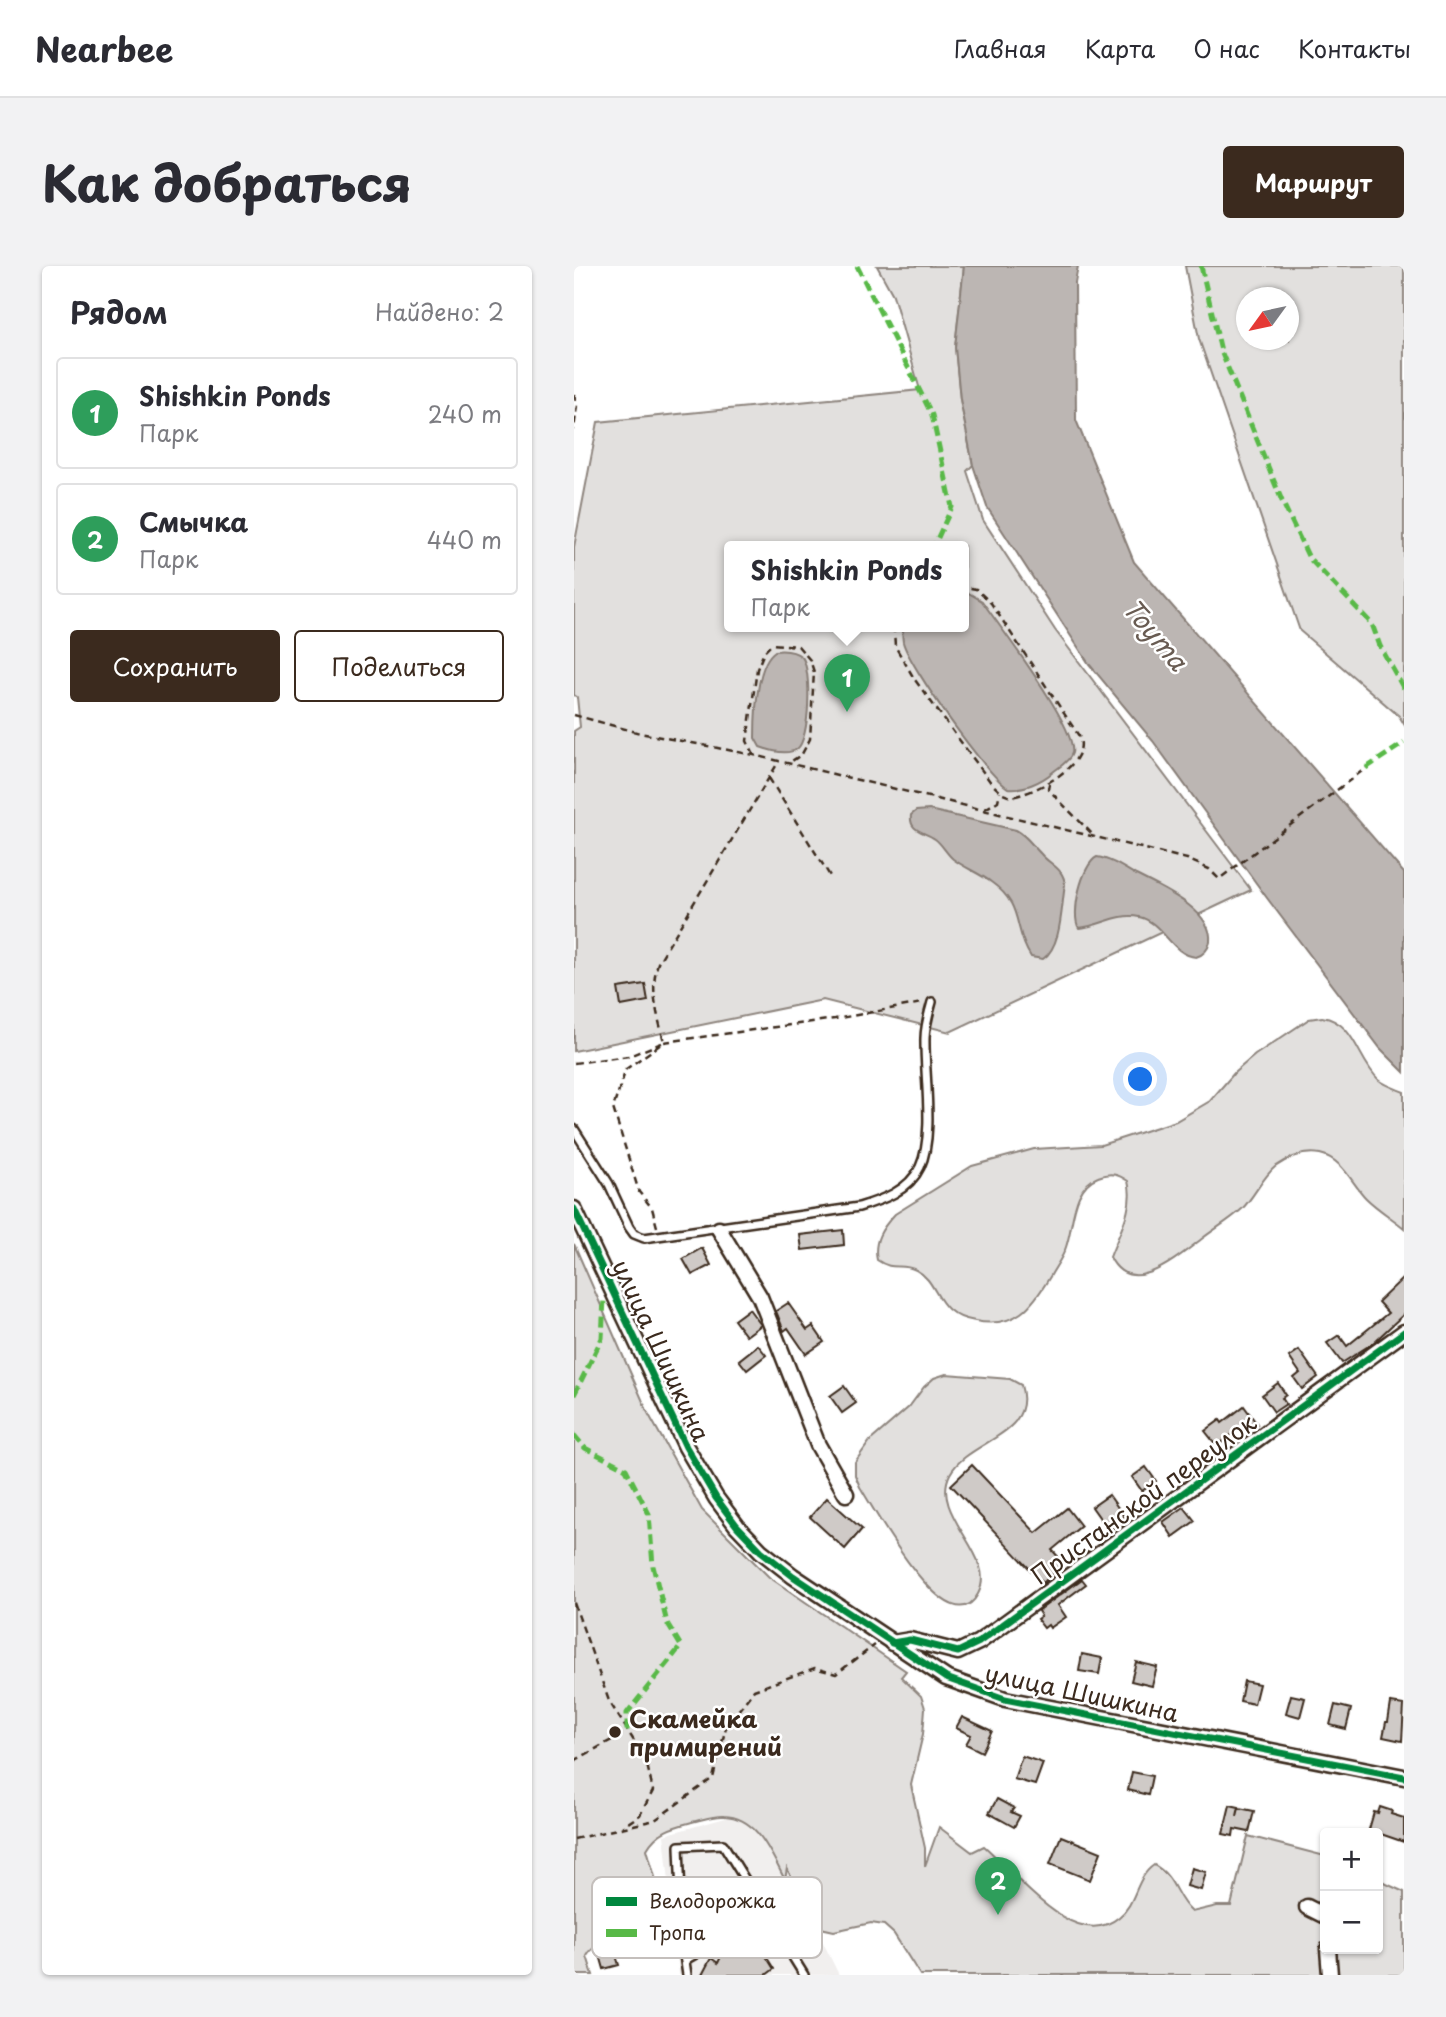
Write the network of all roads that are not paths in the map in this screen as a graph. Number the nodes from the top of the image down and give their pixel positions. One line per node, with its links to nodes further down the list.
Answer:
1 (932, 1002): 4 (lane)
2 (574, 1129): 4 (lane)
3 (574, 1209): 7 (street, улица Шишкина)
4 (719, 1229): 6 (street)
5 (1404, 1332): 7 (street, Пристанской переулок)
6 (846, 1494)
7 (892, 1643): 8 (street, улица Шишкина)
8 (1404, 1777)
9 (681, 1877): 10 (lane)
10 (743, 1877)
11 (1307, 1907): 12 (street)
12 (1320, 1914)
13 (1328, 1954): 19 (street)
14 (689, 1958): 16 (lane)
15 (793, 1958): 18 (lane)
16 (685, 1960): 17 (lane)
17 (687, 1975)
18 (804, 1975)
19 (1330, 1975)

